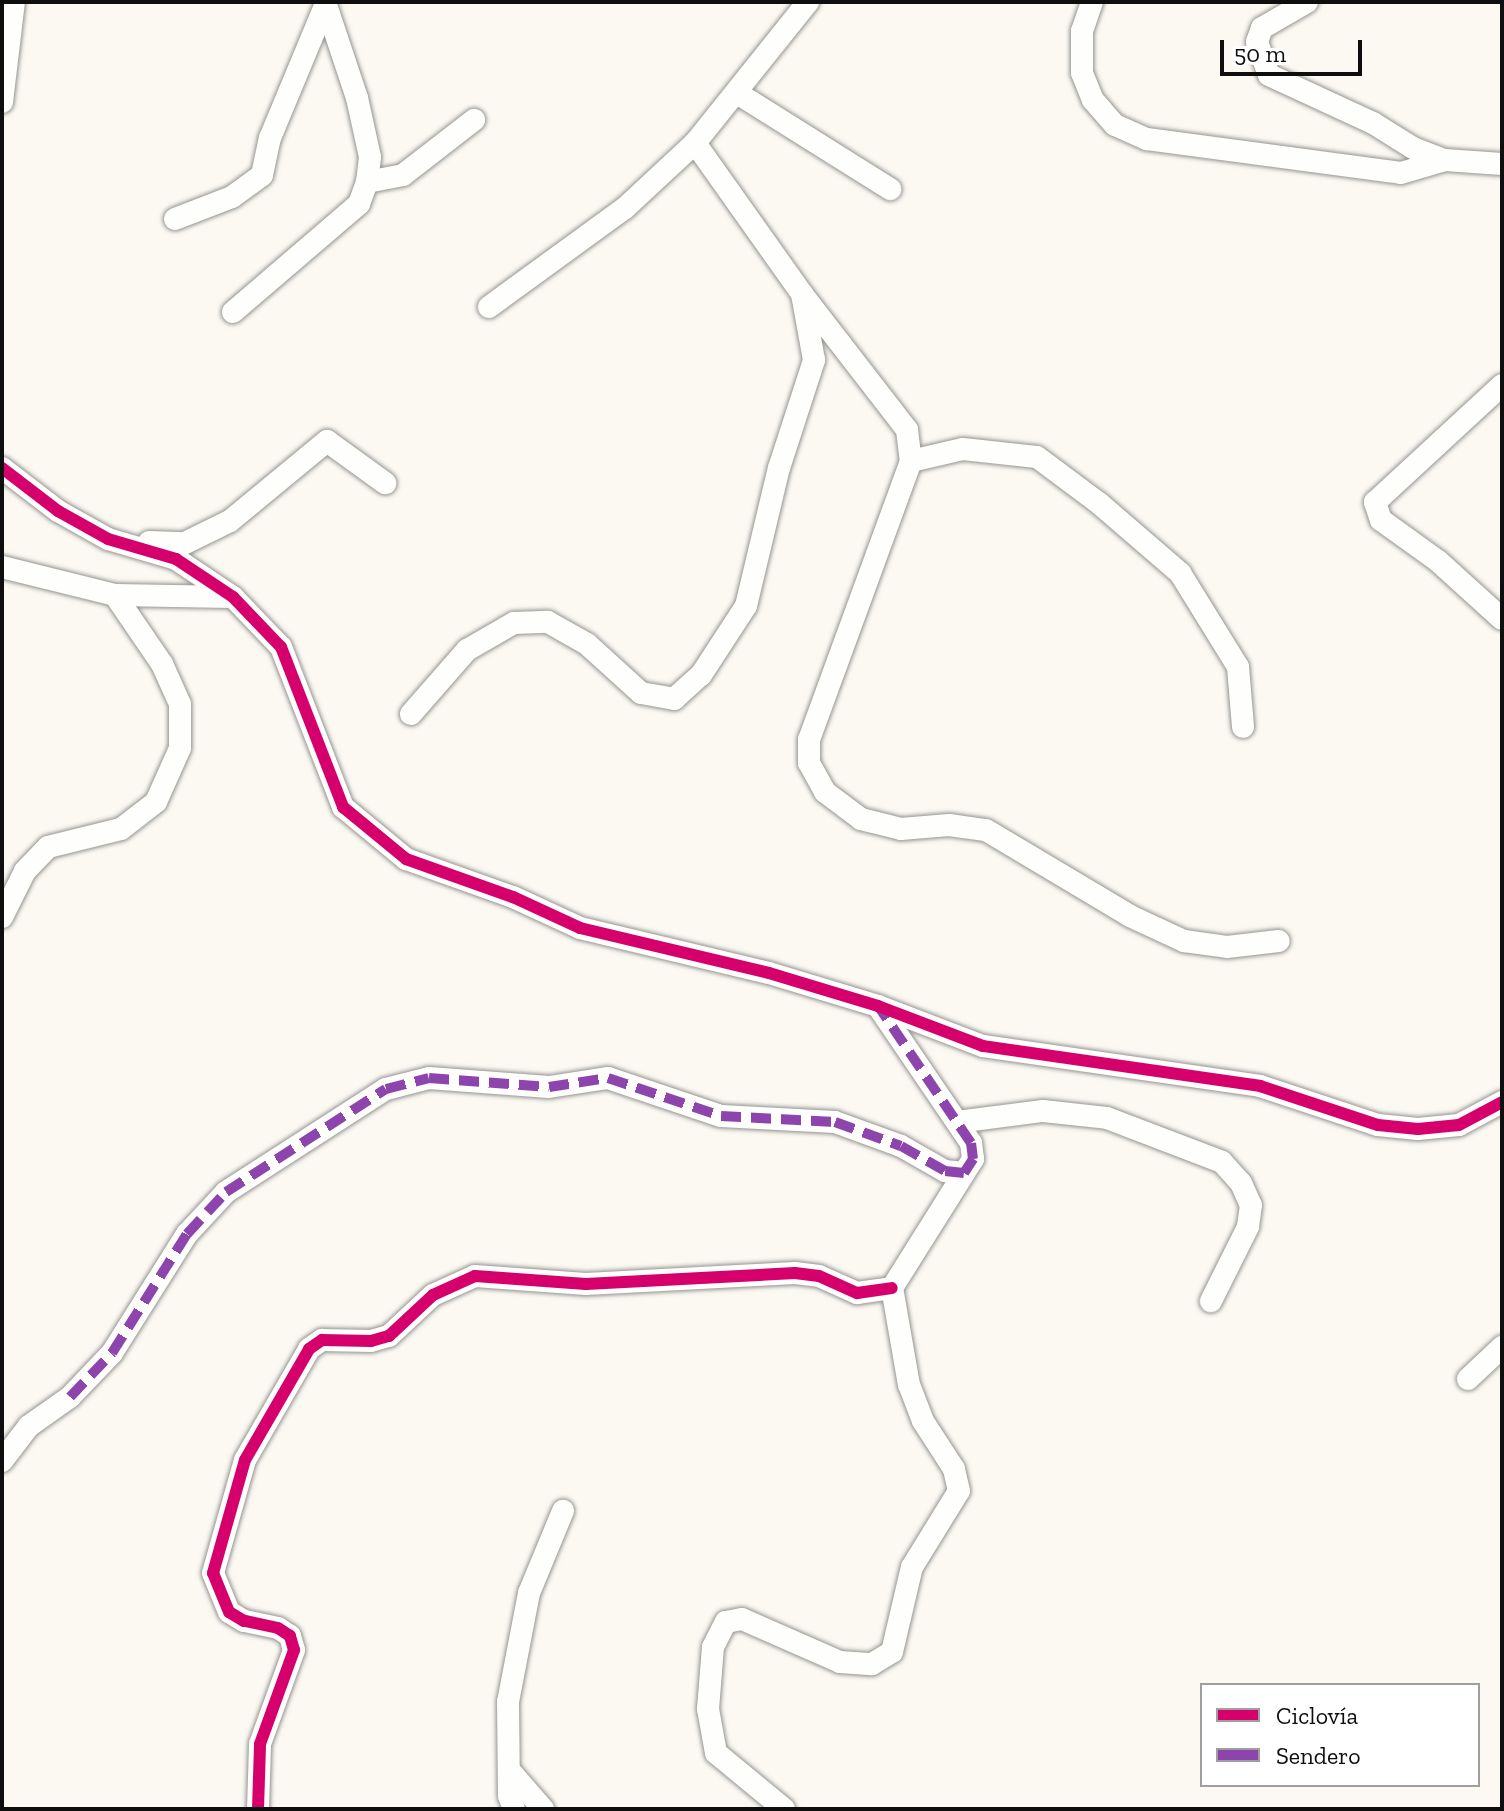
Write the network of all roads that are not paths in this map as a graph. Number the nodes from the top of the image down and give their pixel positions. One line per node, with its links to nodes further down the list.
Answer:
1 (14, 2): 7 (street)
2 (808, 2): 6 (street)
3 (1092, 2): 10 (street)
4 (1307, 2): 10 (street)
5 (325, 4): 12 (street); 14 (street)
6 (737, 93): 9 (street); 13 (street)
7 (2, 102)
8 (474, 120): 12 (street)
9 (695, 143): 15 (street); 16 (street)
10 (1445, 160): 11 (street)
11 (1502, 164)
12 (367, 182): 17 (street)
13 (890, 189)
14 (175, 219)
15 (802, 294): 19 (street); 27 (street)
16 (489, 307)
17 (233, 312)
18 (1502, 385): 26 (street)
19 (911, 461): 28 (street); 30 (street)
20 (2, 468): 22 (street)
21 (385, 483): 22 (street)
22 (108, 539): 25 (street)
23 (2, 567): 24 (street)
24 (115, 595): 25 (street); 29 (street)
25 (233, 597): 31 (street)
26 (1502, 619)
27 (411, 714)
28 (1243, 727)
29 (2, 917)
30 (1279, 941)
31 (878, 1006): 32 (street); 33 (street)
32 (1502, 1102)
33 (957, 1122): 34 (street); 36 (street)
34 (964, 1173): 35 (street); 39 (street)
35 (892, 1288): 42 (street); 45 (street)
36 (1211, 1301)
37 (1502, 1347): 38 (street)
38 (1468, 1379)
39 (2, 1461)
40 (563, 1511): 41 (street)
41 (509, 1770): 43 (street); 44 (street)
42 (258, 1809)
43 (514, 1809)
44 (543, 1809)
45 (784, 1809)

